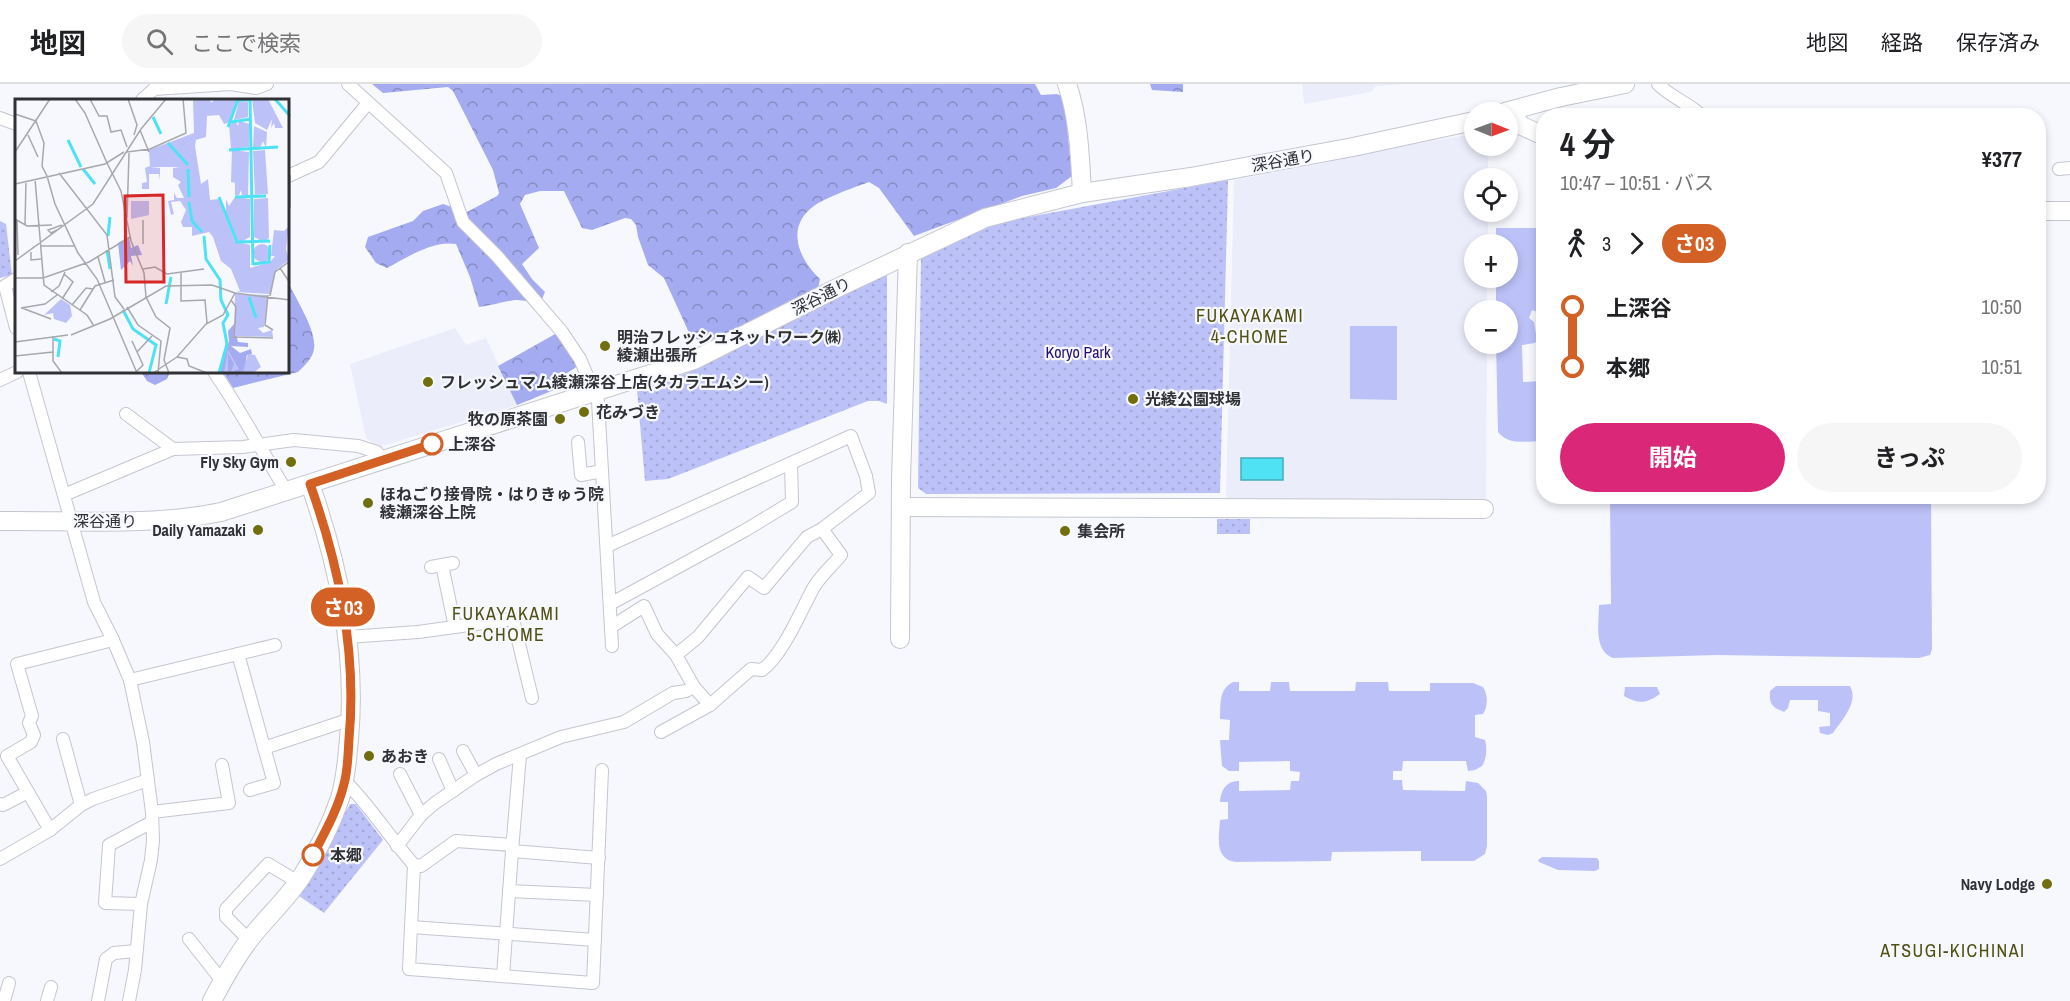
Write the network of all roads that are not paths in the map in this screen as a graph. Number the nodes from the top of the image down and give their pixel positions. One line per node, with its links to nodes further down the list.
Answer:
1 (267, 84): 6 (street)
2 (348, 84): 8 (street)
3 (1068, 84): 17 (street)
4 (1625, 84): 10 (street)
5 (1658, 84): 9 (street)
6 (154, 87): 7 (street)
7 (143, 99)
8 (368, 103): 16 (street); 27 (street)
9 (1695, 108)
10 (1518, 109)
11 (0, 118): 14 (street)
12 (1518, 122): 15 (street)
13 (1464, 123): 17 (street, 深谷通り)
14 (15, 124)
15 (1536, 132)
16 (290, 175)
17 (1082, 193): 20 (street, 深谷通り)
18 (2046, 211): 19 (street)
19 (2070, 211)
20 (908, 253): 27 (street, 深谷通り); 38 (street)
21 (2, 284): 22 (street)
22 (15, 325)
23 (15, 373): 26 (street)
24 (29, 374): 37 (street)
25 (215, 374): 30 (street)
26 (0, 380)
27 (595, 392): 32 (street, 深谷通り); 34 (street)
28 (126, 414): 31 (street)
29 (578, 442): 34 (street)
30 (258, 445): 31 (street); 32 (street); 36 (street)
31 (173, 449): 37 (street)
32 (381, 460): 35 (street, 深谷通り)
33 (791, 463): 42 (street); 43 (street); 45 (street)
34 (602, 471): 43 (street)
35 (310, 484): 36 (street, 深谷通り); 48 (street)
36 (287, 492): 41 (street, 深谷通り)
37 (64, 495): 41 (street)
38 (901, 507): 39 (street); 49 (street)
39 (1484, 508)
40 (0, 521): 41 (street, 深谷通り)
41 (72, 521): 50 (street)
42 (822, 529): 54 (street); 58 (street)
43 (607, 546): 45 (street)
44 (442, 565): 46 (street)
45 (610, 604): 47 (street)
46 (455, 627): 48 (street); 57 (street)
47 (611, 627): 52 (street); 54 (street)
48 (347, 637): 59 (street)
49 (900, 639)
50 (113, 640): 55 (street); 74 (street)
51 (275, 645): 53 (street)
52 (612, 646)
53 (238, 654): 55 (street); 62 (street)
54 (676, 655): 56 (street)
55 (129, 680): 70 (street)
56 (694, 687): 58 (street); 64 (street)
57 (532, 698)
58 (710, 705): 60 (street)
59 (351, 719): 62 (street); 71 (street)
60 (661, 732)
61 (63, 739): 76 (street)
62 (264, 748): 72 (street)
63 (464, 751): 69 (street)
64 (520, 755): 69 (street); 81 (street)
65 (439, 759): 73 (street)
66 (222, 765): 78 (street)
67 (602, 770): 82 (street)
68 (400, 774): 77 (street)
69 (476, 775): 73 (street)
70 (148, 780): 76 (street); 78 (street)
71 (345, 781): 80 (street); 85 (street)
72 (250, 790)
73 (453, 791): 77 (street)
74 (28, 792): 75 (street); 79 (street)
75 (0, 804)
76 (81, 805): 79 (street)
77 (421, 815): 80 (street)
78 (152, 817): 88 (street); 88 (street)
79 (50, 830): 83 (street)
80 (397, 846): 84 (street)
81 (512, 848): 82 (street); 84 (street); 86 (street)
82 (599, 858): 87 (street)
83 (0, 859)
84 (414, 865): 89 (street)
85 (298, 882): 92 (street); 92 (street)
86 (509, 891): 87 (street); 90 (street)
87 (597, 895): 93 (street)
88 (141, 904): 94 (street)
89 (411, 927): 90 (street); 95 (street)
90 (506, 934): 93 (street); 95 (street)
91 (189, 939): 96 (street)
92 (249, 940): 96 (street)
93 (595, 940): 95 (street)
94 (136, 951): 101 (street); 102 (street)
95 (503, 976)
96 (222, 981): 103 (street)
97 (9, 983): 99 (street)
98 (51, 987): 100 (street)
99 (4, 1001)
100 (47, 1001)
101 (98, 1001)
102 (129, 1001)
103 (212, 1001)

